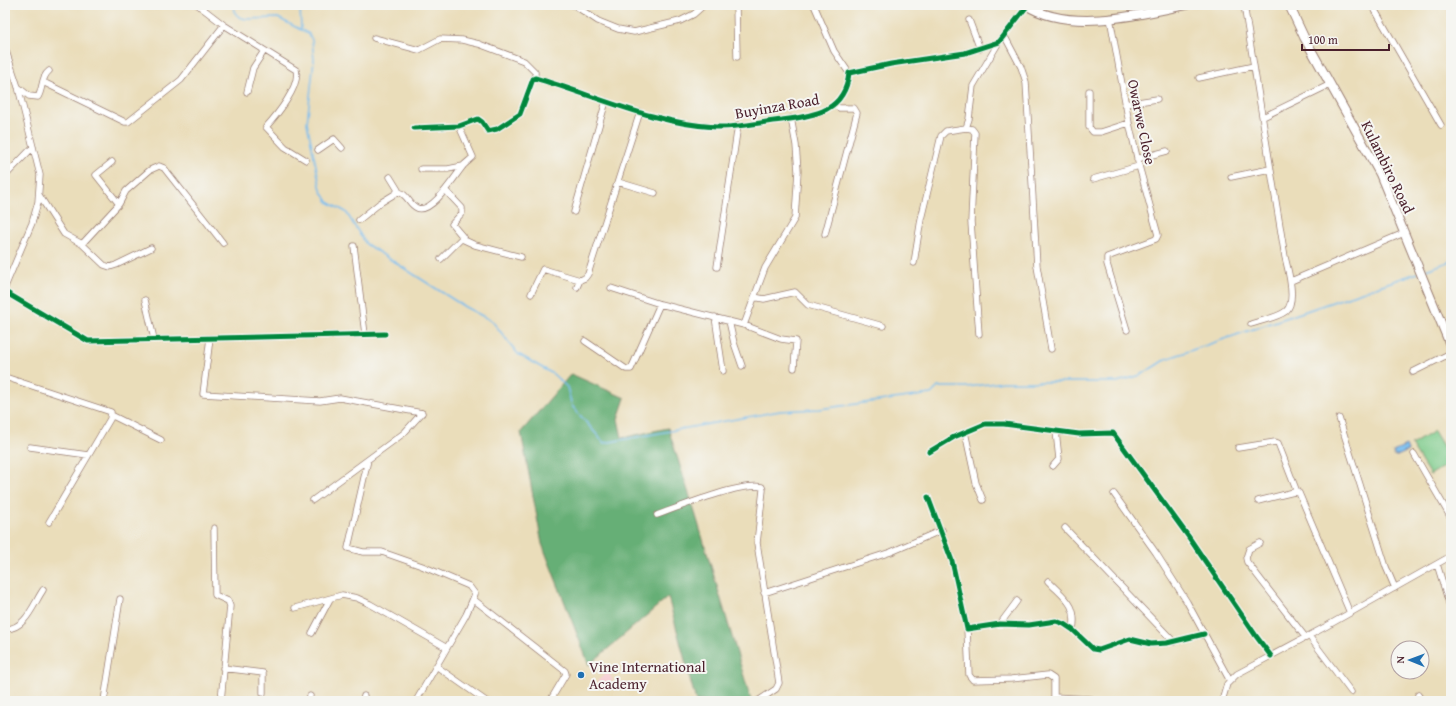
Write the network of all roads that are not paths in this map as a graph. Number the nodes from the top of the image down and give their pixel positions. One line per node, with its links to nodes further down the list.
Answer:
1 (198, 5): 14 (street)
2 (574, 5): 11 (street)
3 (704, 5): 11 (street)
4 (736, 5): 21 (street)
5 (814, 5): 24 (street)
6 (1027, 5): 12 (street); 15 (street)
7 (1186, 5): 12 (street)
8 (1244, 5): 22 (street)
9 (1289, 5): 28 (street, Kulambiro Road)
10 (1372, 5): 41 (street)
11 (698, 7)
12 (1110, 18): 34 (street, Owarwe Close)
13 (969, 20): 19 (street)
14 (224, 25): 20 (street); 27 (street)
15 (1004, 35): 17 (street); 104 (street)
16 (374, 38): 25 (street)
17 (999, 42): 19 (street); 44 (street)
18 (5, 48): 29 (street)
19 (980, 49): 24 (street)
20 (264, 51): 31 (street); 50 (street)
21 (737, 57)
22 (1254, 66): 26 (street); 37 (street)
23 (49, 71): 27 (street)
24 (849, 73): 35 (street, Buyinza Road)
25 (535, 78): 33 (street, Buyinza Road); 42 (street)
26 (1199, 78)
27 (43, 82): 29 (street)
28 (1330, 84): 37 (street); 68 (street, Kulambiro Road)
29 (18, 87): 45 (street)
30 (1089, 91): 39 (street)
31 (247, 92)
32 (1157, 99): 34 (street)
33 (606, 101): 36 (street, Buyinza Road); 66 (street)
34 (1125, 104): 39 (street, Owarwe Close)
35 (834, 105): 38 (street, Buyinza Road); 69 (street)
36 (640, 112): 40 (street, Buyinza Road); 60 (street)
37 (1263, 117): 55 (street)
38 (791, 118): 40 (street, Buyinza Road); 86 (street)
39 (1129, 123): 49 (street, Owarwe Close)
40 (738, 125): 78 (street)
41 (1441, 125)
42 (459, 126): 43 (street); 52 (street)
43 (414, 128)
44 (966, 128): 77 (street); 99 (street)
45 (32, 147): 56 (street); 64 (street)
46 (342, 148): 47 (street)
47 (318, 150)
48 (1167, 151): 49 (street)
49 (1137, 159): 53 (street, Owarwe Close)
50 (306, 160)
51 (112, 162): 65 (street)
52 (463, 166): 54 (street); 61 (street)
53 (1139, 166): 59 (street); 96 (street, Owarwe Close)
54 (421, 169)
55 (1270, 170): 57 (street); 80 (street)
56 (5, 176)
57 (1231, 176)
58 (390, 177): 62 (street)
59 (1093, 179)
60 (618, 182): 63 (street); 79 (street)
61 (446, 191): 62 (street); 70 (street)
62 (396, 193): 67 (street)
63 (655, 194)
64 (38, 195): 72 (street); 81 (street)
65 (119, 204): 71 (street); 72 (street)
66 (574, 212)
67 (359, 220)
68 (1404, 233): 80 (street); 103 (street, Kulambiro Road)
69 (825, 234)
70 (462, 239): 75 (street); 76 (street)
71 (223, 243)
72 (82, 244): 74 (street)
73 (354, 246): 97 (street)
74 (151, 248)
75 (521, 257)
76 (441, 259)
77 (914, 263)
78 (718, 267)
79 (580, 280): 82 (street); 85 (street)
80 (1290, 281): 92 (street)
81 (5, 287)
82 (576, 287)
83 (611, 288): 88 (street)
84 (5, 292): 101 (street)
85 (531, 294)
86 (754, 297): 93 (street); 94 (street)
87 (146, 300): 101 (street)
88 (660, 304): 89 (street); 102 (street)
89 (715, 317): 90 (street); 108 (street)
90 (729, 321): 91 (street); 95 (street)
91 (736, 322): 93 (street); 95 (street)
92 (1252, 324)
93 (744, 325): 107 (street)
94 (883, 326)
95 (731, 330): 106 (street)
96 (1127, 330)
97 (366, 334): 98 (street); 100 (street)
98 (385, 334)
99 (979, 334)
100 (210, 338): 101 (street); 121 (street)
101 (154, 339)
102 (585, 341)
103 (1451, 347)
104 (1051, 349)
105 (1451, 353): 109 (street)
106 (742, 366)
107 (794, 368)
108 (723, 371)
109 (1413, 372)
110 (5, 377): 111 (street)
111 (112, 415): 115 (street); 120 (street)
112 (1339, 418): 139 (street)
113 (1056, 431): 114 (street); 122 (street); 158 (street)
114 (965, 432): 118 (street); 127 (street)
115 (161, 440)
116 (30, 447): 120 (street)
117 (1238, 448): 123 (street)
118 (929, 452)
119 (1414, 454): 130 (street)
120 (88, 455): 131 (street)
121 (368, 460): 126 (street); 144 (street)
122 (1053, 466)
123 (1297, 492): 128 (street); 148 (street)
124 (1114, 494): 154 (street)
125 (928, 497): 134 (street)
126 (313, 500)
127 (984, 500)
128 (1258, 500)
129 (657, 515): 141 (street)
130 (1451, 518)
131 (49, 522)
132 (214, 528): 160 (street)
133 (1065, 528): 156 (street)
134 (942, 530): 141 (street); 151 (street)
135 (1260, 543): 155 (street)
136 (1451, 556): 137 (street)
137 (1437, 564): 139 (street); 147 (street)
138 (1048, 581): 152 (street)
139 (1395, 588): 148 (street)
140 (42, 590): 150 (street)
141 (764, 593): 172 (street)
142 (120, 599): 167 (street)
143 (330, 599): 146 (street); 153 (street); 157 (street)
144 (474, 599): 157 (street); 171 (street)
145 (1017, 601): 149 (street)
146 (295, 608)
147 (1451, 610)
148 (1350, 613): 155 (street)
149 (1000, 624): 151 (street); 152 (street)
150 (5, 629)
151 (967, 629): 165 (street)
152 (1073, 630): 156 (street)
153 (312, 633)
154 (1204, 634): 156 (street); 161 (street)
155 (1308, 637): 158 (street); 162 (street)
156 (1174, 642)
157 (447, 648): 159 (street)
158 (1271, 656): 161 (street)
159 (436, 666): 169 (street); 170 (street)
160 (223, 668): 163 (street); 168 (street)
161 (1230, 681): 173 (street)
162 (1351, 692)
163 (263, 693)
164 (1418, 695): 174 (street)
165 (1054, 699): 166 (street)
166 (1091, 699)
167 (104, 701)
168 (221, 701)
169 (416, 701)
170 (486, 701)
171 (550, 701)
172 (758, 701)
173 (1222, 701)
174 (1422, 701)

